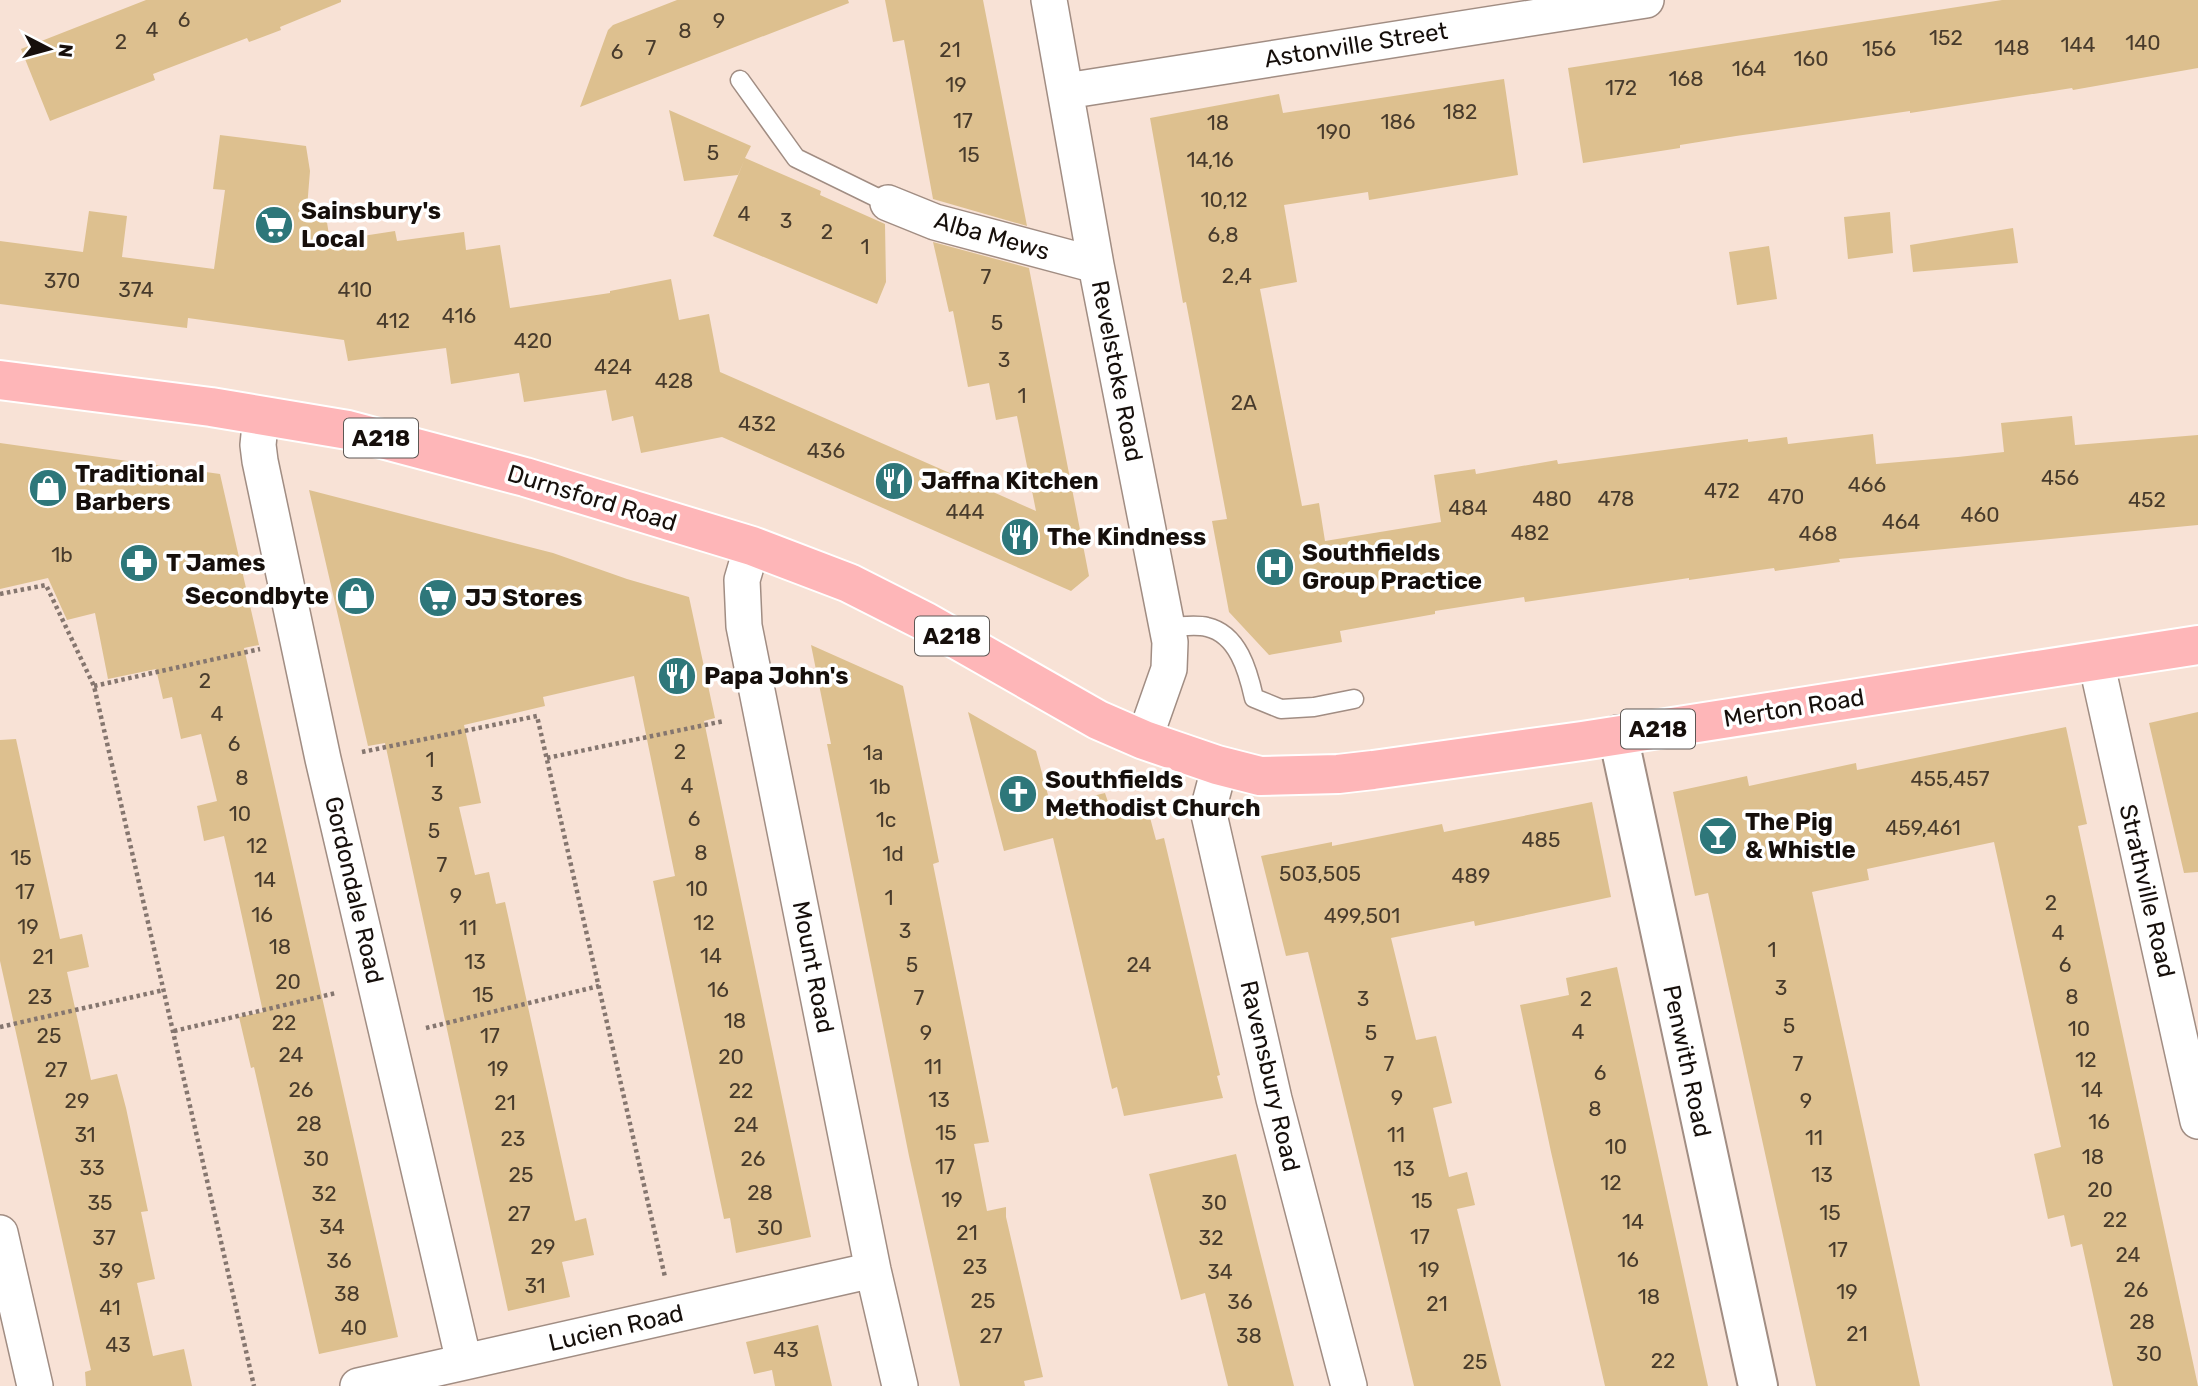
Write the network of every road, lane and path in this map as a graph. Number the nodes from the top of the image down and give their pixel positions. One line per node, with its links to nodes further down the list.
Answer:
1 (1049, 0): 4 (street, Revelstoke Road)
2 (1646, 0): 4 (street, Astonville Street)
3 (740, 80): 5 (lane)
4 (1066, 91): 6 (street, Revelstoke Road)
5 (888, 203): 6 (street, Alba Mews)
6 (1096, 265): 11 (street, Revelstoke Road)
7 (0, 380): 8 (main road, Durnsford Road / A218)
8 (261, 415): 9 (main road, Durnsford Road / A218); 12 (street, Gordondale Road)
9 (752, 546): 17 (street, Mount Road); 19 (main road, Durnsford Road / A218)
10 (0, 594): 15 (path)
11 (1167, 627): 16 (lane); 19 (street, Revelstoke Road)
12 (298, 640): 15 (path); 21 (street, Gordondale Road)
13 (2198, 645): 14 (main road, Merton Road / A218)
14 (2096, 661): 18 (main road, Merton Road / A218); 29 (street, Strathville Road)
15 (93, 686): 25 (path)
16 (1354, 699)
17 (763, 713): 20 (path); 31 (street, Mount Road)
18 (1618, 735): 22 (main road, Merton Road / A218); 39 (street, Penwith Road)
19 (1144, 740): 22 (main road, Merton Road / A218)
20 (547, 758): 21 (path); 24 (path)
21 (323, 759): 23 (street, Gordondale Road)
22 (1220, 765): 38 (street, Ravensbury Road)
23 (376, 983): 27 (path); 28 (street, Gordondale Road)
24 (599, 986): 28 (path); 32 (path)
25 (164, 990): 26 (path); 27 (path)
26 (0, 1027)
27 (174, 1031): 35 (path)
28 (388, 1037): 33 (street, Gordondale Road)
29 (2198, 1121)
30 (0, 1233): 34 (street)
31 (873, 1270): 32 (street, Lucien Road); 37 (street, Mount Road)
32 (674, 1315): 33 (street, Lucien Road)
33 (464, 1362): 36 (street, Lucien Road)
34 (35, 1386)
35 (254, 1386)
36 (358, 1386)
37 (900, 1386)
38 (1349, 1386)
39 (1758, 1386)

